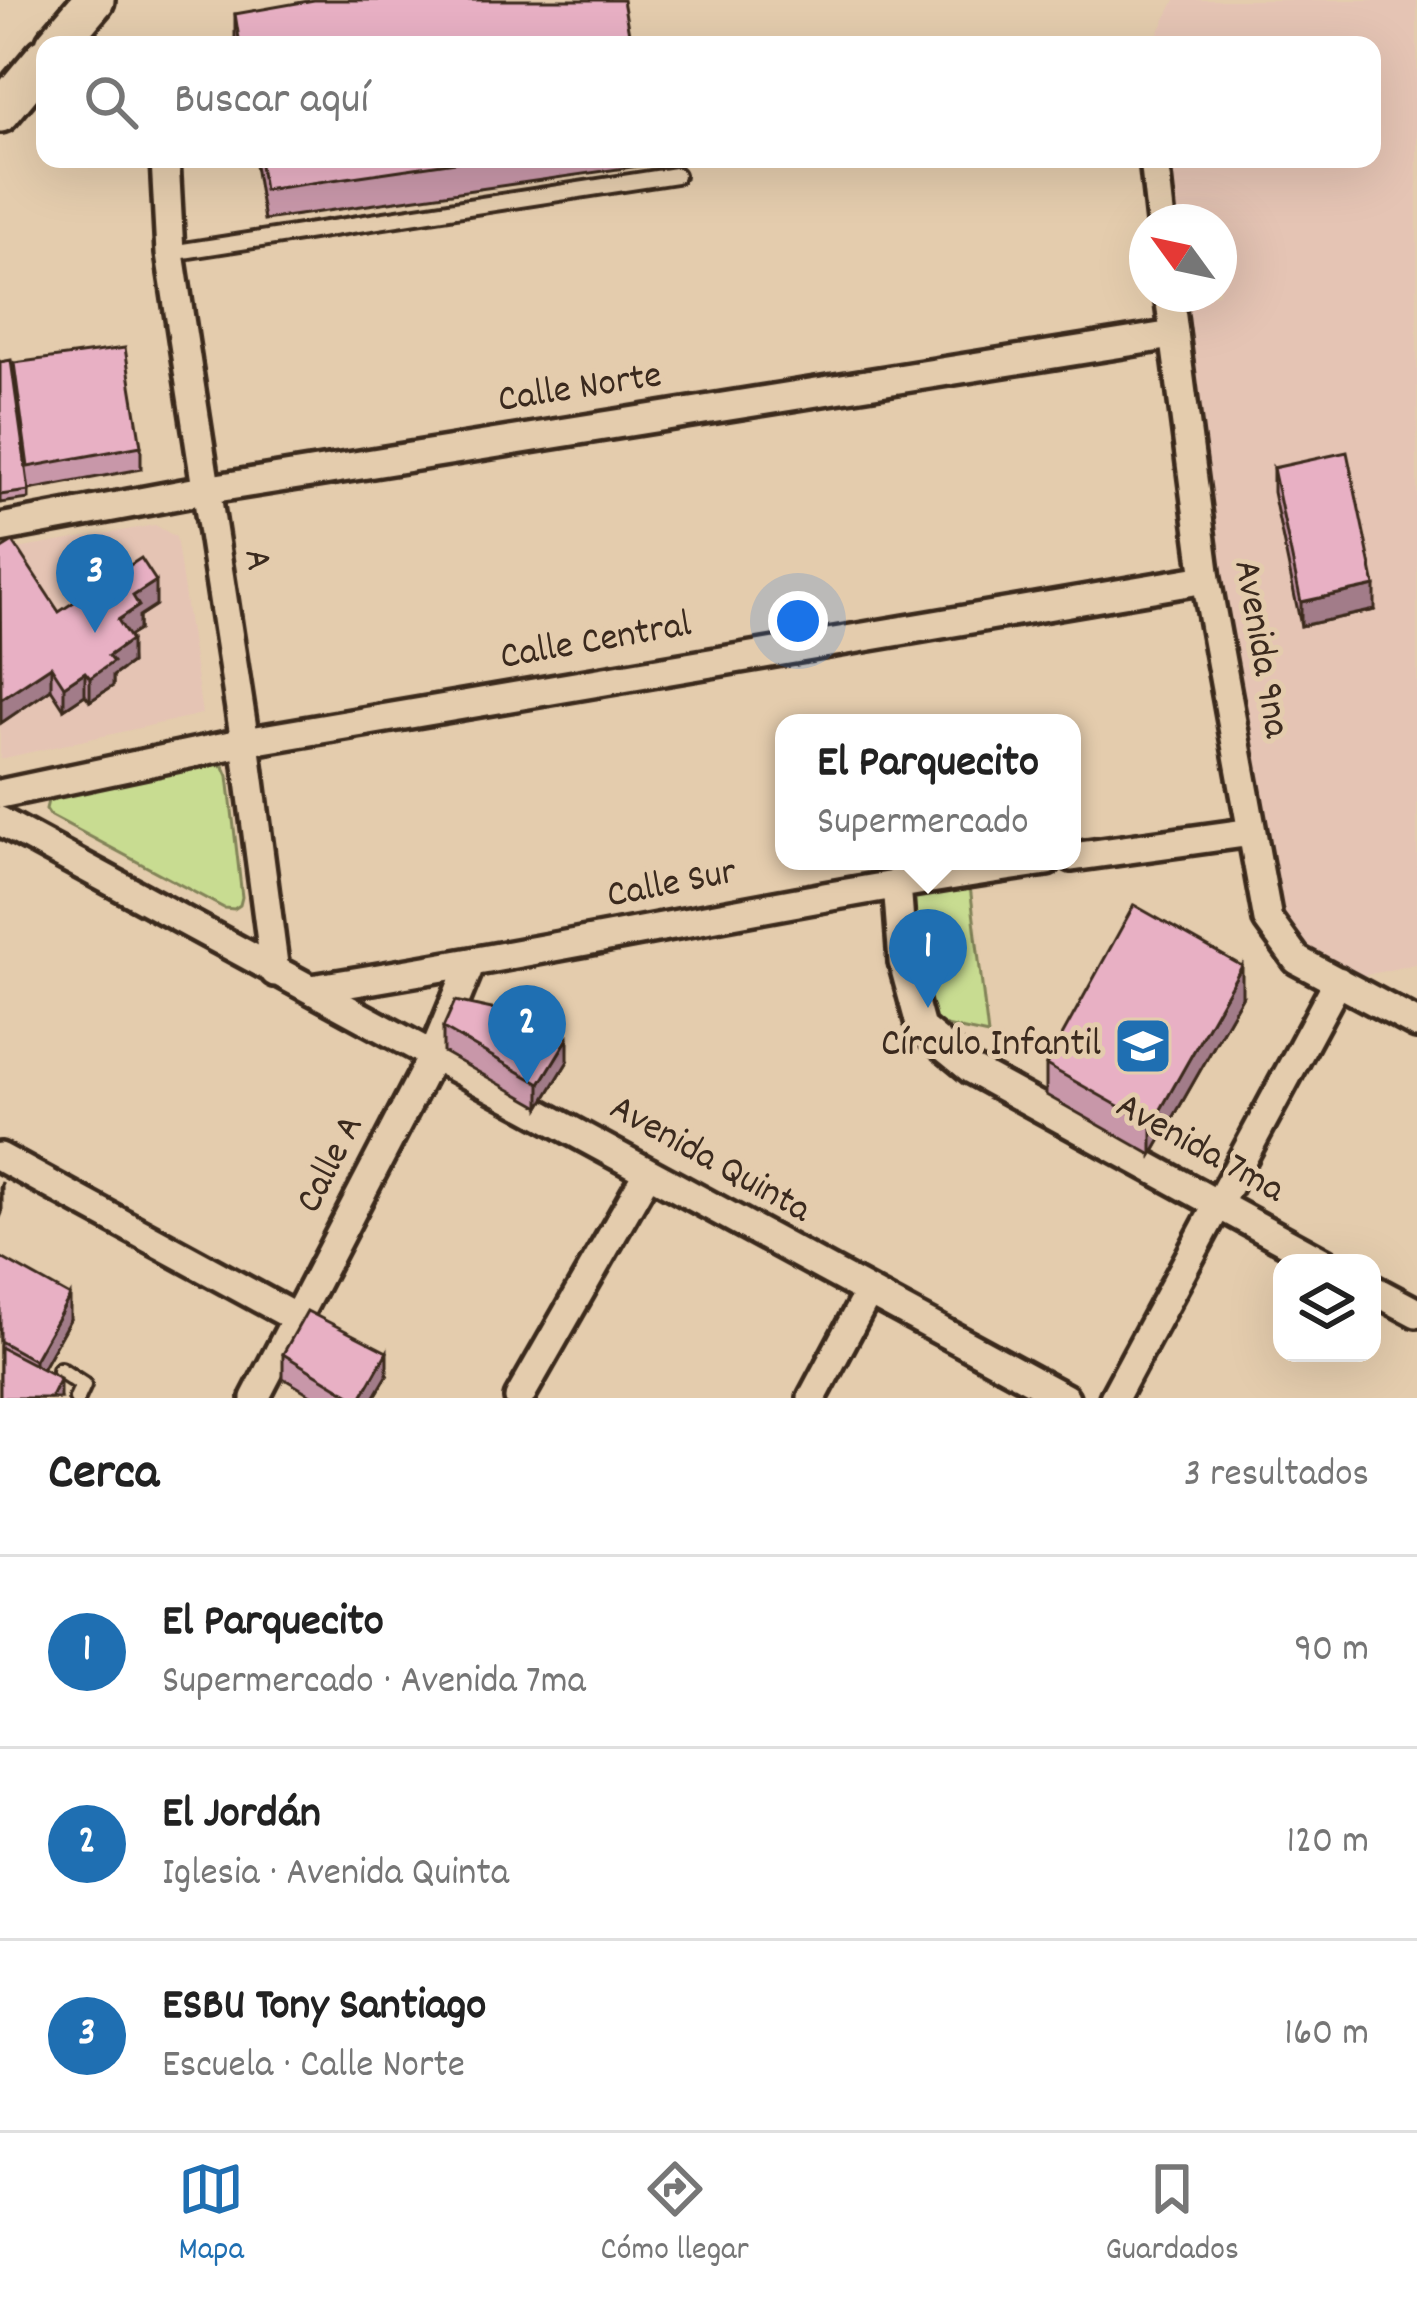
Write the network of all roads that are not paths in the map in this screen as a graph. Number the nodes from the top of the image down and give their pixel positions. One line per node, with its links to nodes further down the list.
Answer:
1 (94, 0): 2 (street)
2 (64, 36)
3 (36, 69): 4 (street)
4 (0, 112)
5 (165, 168): 9 (street, A)
6 (1155, 168): 8 (street)
7 (676, 175): 9 (lane)
8 (1159, 204)
9 (170, 253): 12 (street, A)
10 (1170, 312): 11 (street, Avenida 9na)
11 (1173, 335): 12 (street, Calle Norte); 14 (street, Avenida 9na)
12 (204, 490): 13 (street, Calle Norte); 15 (street, A)
13 (0, 528)
14 (1206, 579): 15 (street, Calle Central); 18 (street, Avenida 9na)
15 (244, 742): 16 (street, Calle Central); 23 (street, A)
16 (0, 794)
17 (0, 820): 23 (street, Avenida Quinta)
18 (1252, 832): 19 (street); 24 (street, Avenida 9na)
19 (1081, 856)
20 (986, 870): 21 (street, Calle Sur)
21 (897, 883): 22 (street, Calle Sur); 30 (street, Avenida 7ma)
22 (470, 964): 25 (street, Calle Sur); 27 (street, Calle A)
23 (275, 972): 25 (street, Avenida Quinta)
24 (1338, 981): 26 (street, Avenida 9na); 30 (street)
25 (311, 989): 27 (street, Avenida Quinta)
26 (1417, 1024)
27 (433, 1054): 29 (street, Avenida Quinta); 35 (street, Calle A)
28 (0, 1156): 35 (street)
29 (648, 1172): 32 (street, Avenida Quinta); 39 (street)
30 (1219, 1206): 31 (street, Avenida 7ma); 42 (street)
31 (1307, 1254)
32 (868, 1293): 40 (street); 41 (street, Avenida Quinta)
33 (1381, 1293): 34 (street)
34 (1417, 1313)
35 (296, 1318): 38 (street, Calle A)
36 (60, 1370): 37 (lane)
37 (76, 1398)
38 (256, 1398)
39 (519, 1398)
40 (812, 1398)
41 (1065, 1398)
42 (1114, 1398)

